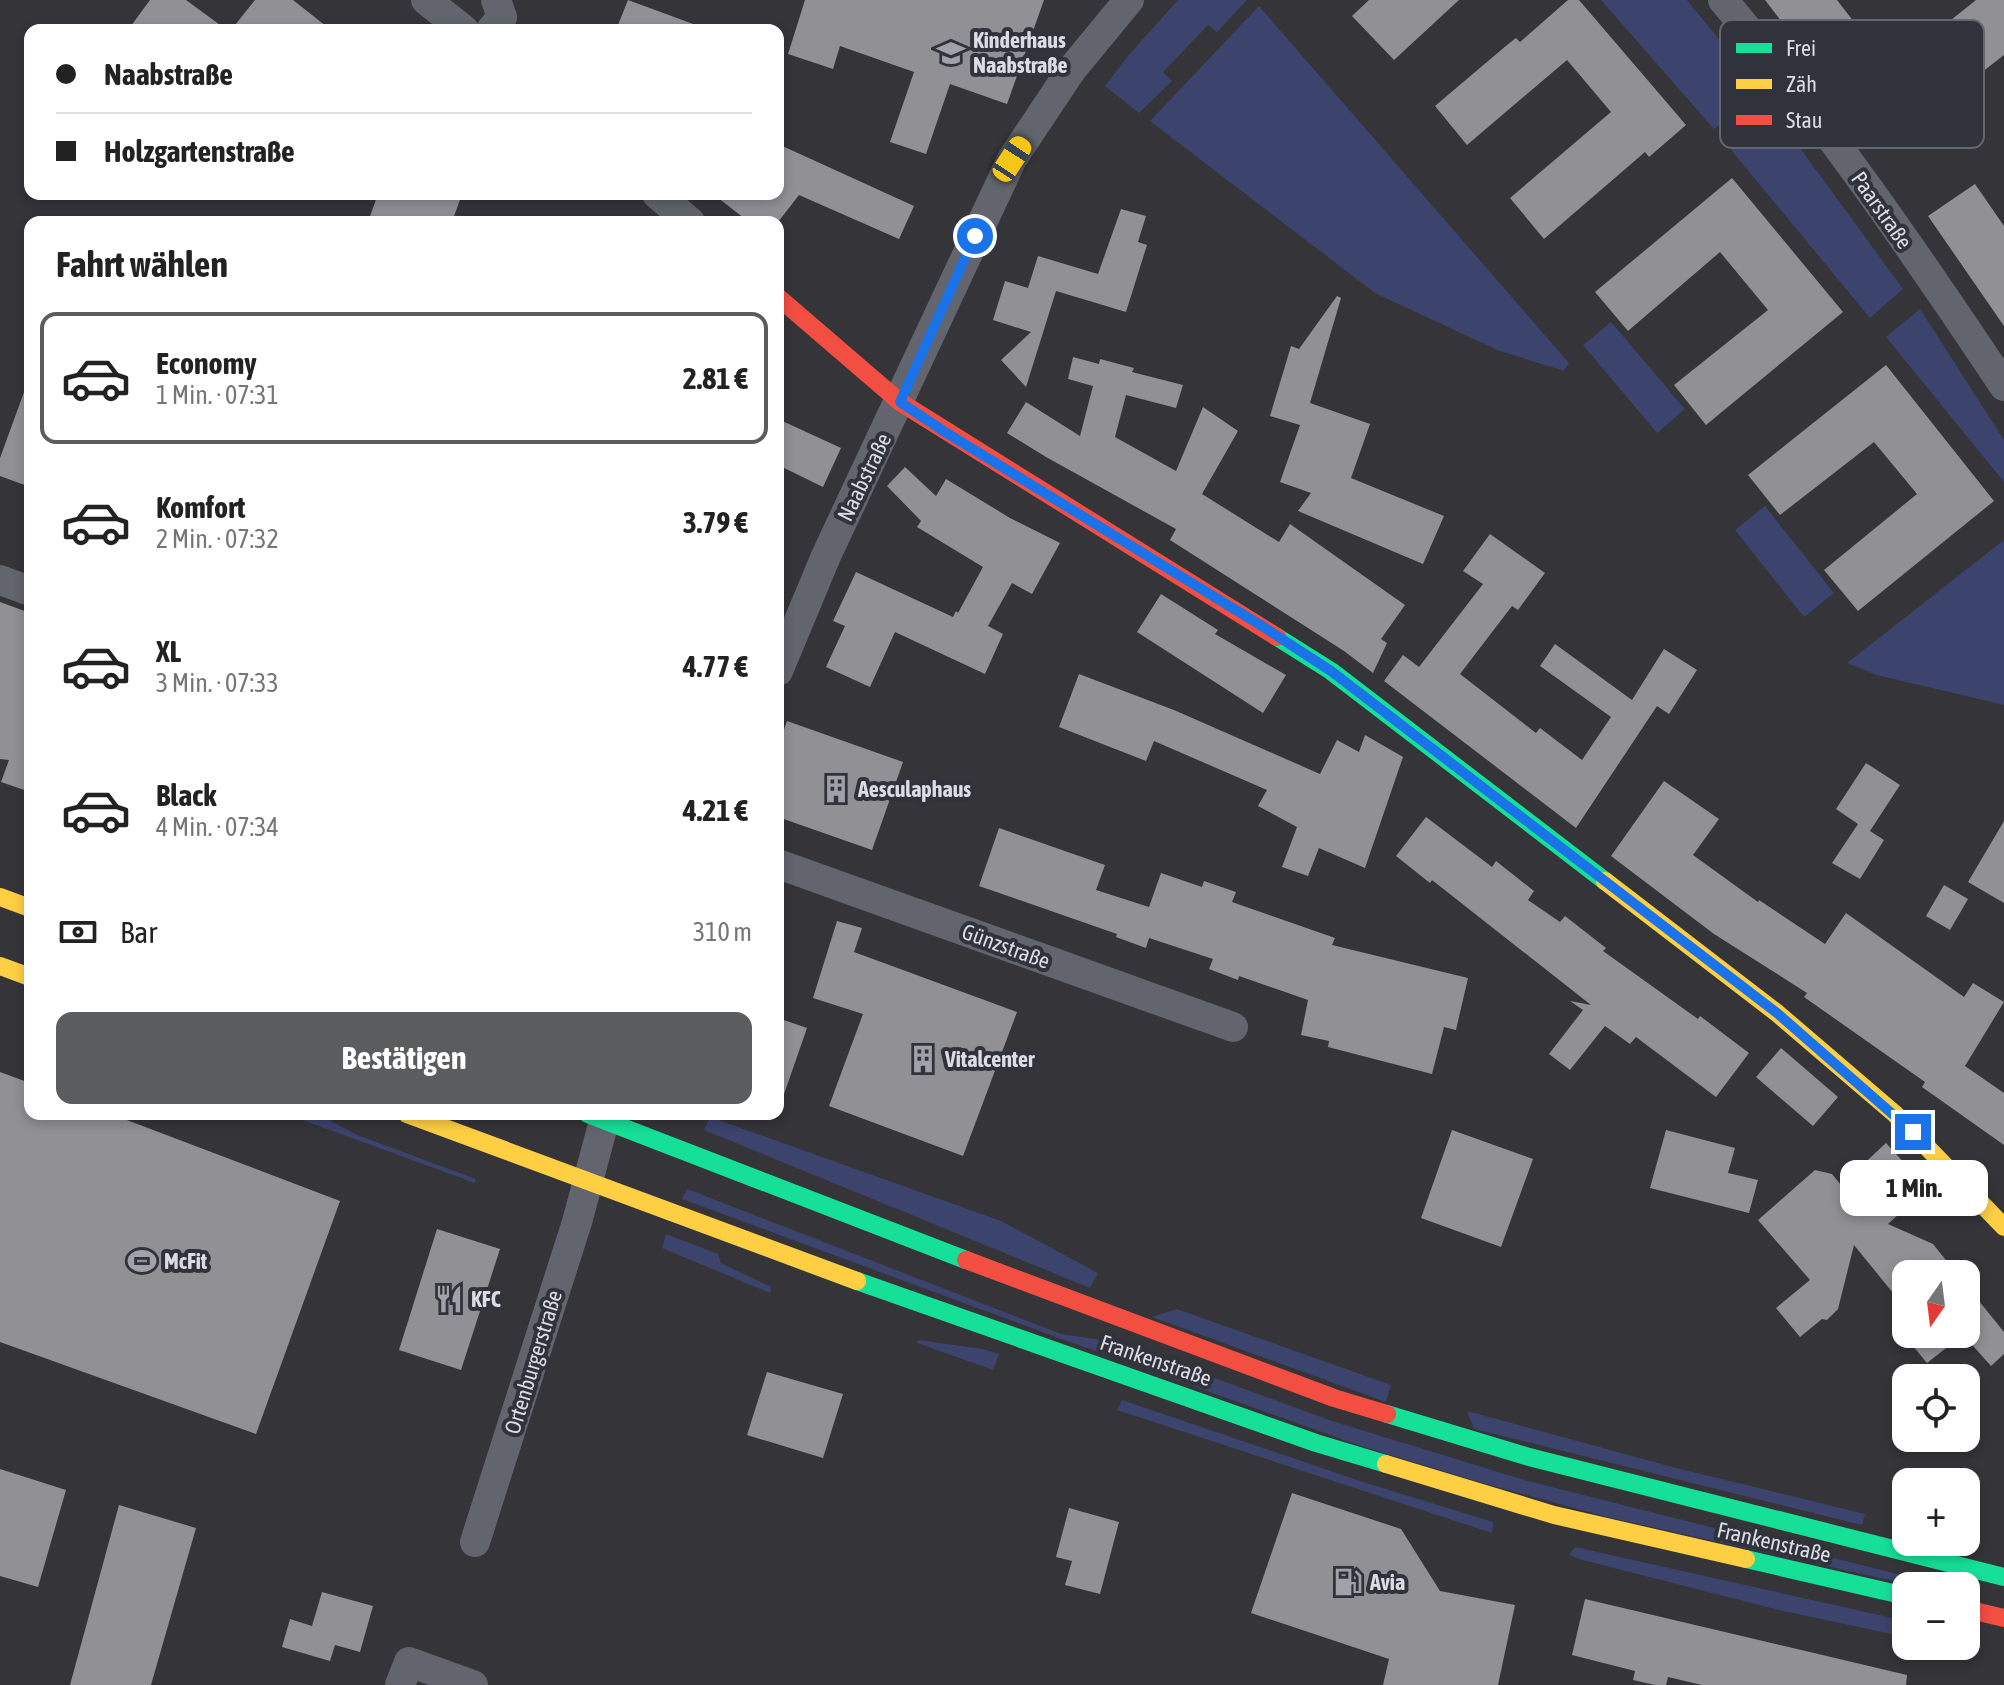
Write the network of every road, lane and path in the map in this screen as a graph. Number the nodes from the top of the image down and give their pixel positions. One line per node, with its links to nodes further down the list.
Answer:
1 (426, 0): 6 (street)
2 (496, 0): 7 (street)
3 (1129, 0): 13 (street, Naabstraße)
4 (1723, 0): 5 (street, Paarstraße)
5 (1740, 20)
6 (456, 24)
7 (496, 24)
8 (1837, 148): 12 (street, Paarstraße)
9 (664, 200): 10 (street)
10 (683, 216)
11 (784, 302): 13 (main road)
12 (2004, 386)
13 (900, 402): 16 (street, Naabstraße); 27 (main road)
14 (0, 580): 15 (street)
15 (24, 589)
16 (784, 657)
17 (784, 866): 22 (street, Günzstraße)
18 (0, 897): 19 (main road)
19 (24, 906)
20 (0, 966): 21 (main road)
21 (24, 975)
22 (1233, 1027)
23 (424, 1120): 26 (main road, Frankenstraße)
24 (598, 1120): 26 (street)
25 (609, 1120): 29 (main road, Frankenstraße)
26 (586, 1179): 28 (street, Ortenburgerstraße); 30 (main road, Frankenstraße)
27 (2004, 1227)
28 (475, 1542)
29 (2004, 1577)
30 (1892, 1593)
31 (1980, 1612): 32 (main road)
32 (2004, 1618)
33 (404, 1674): 34 (street)
34 (473, 1685)

